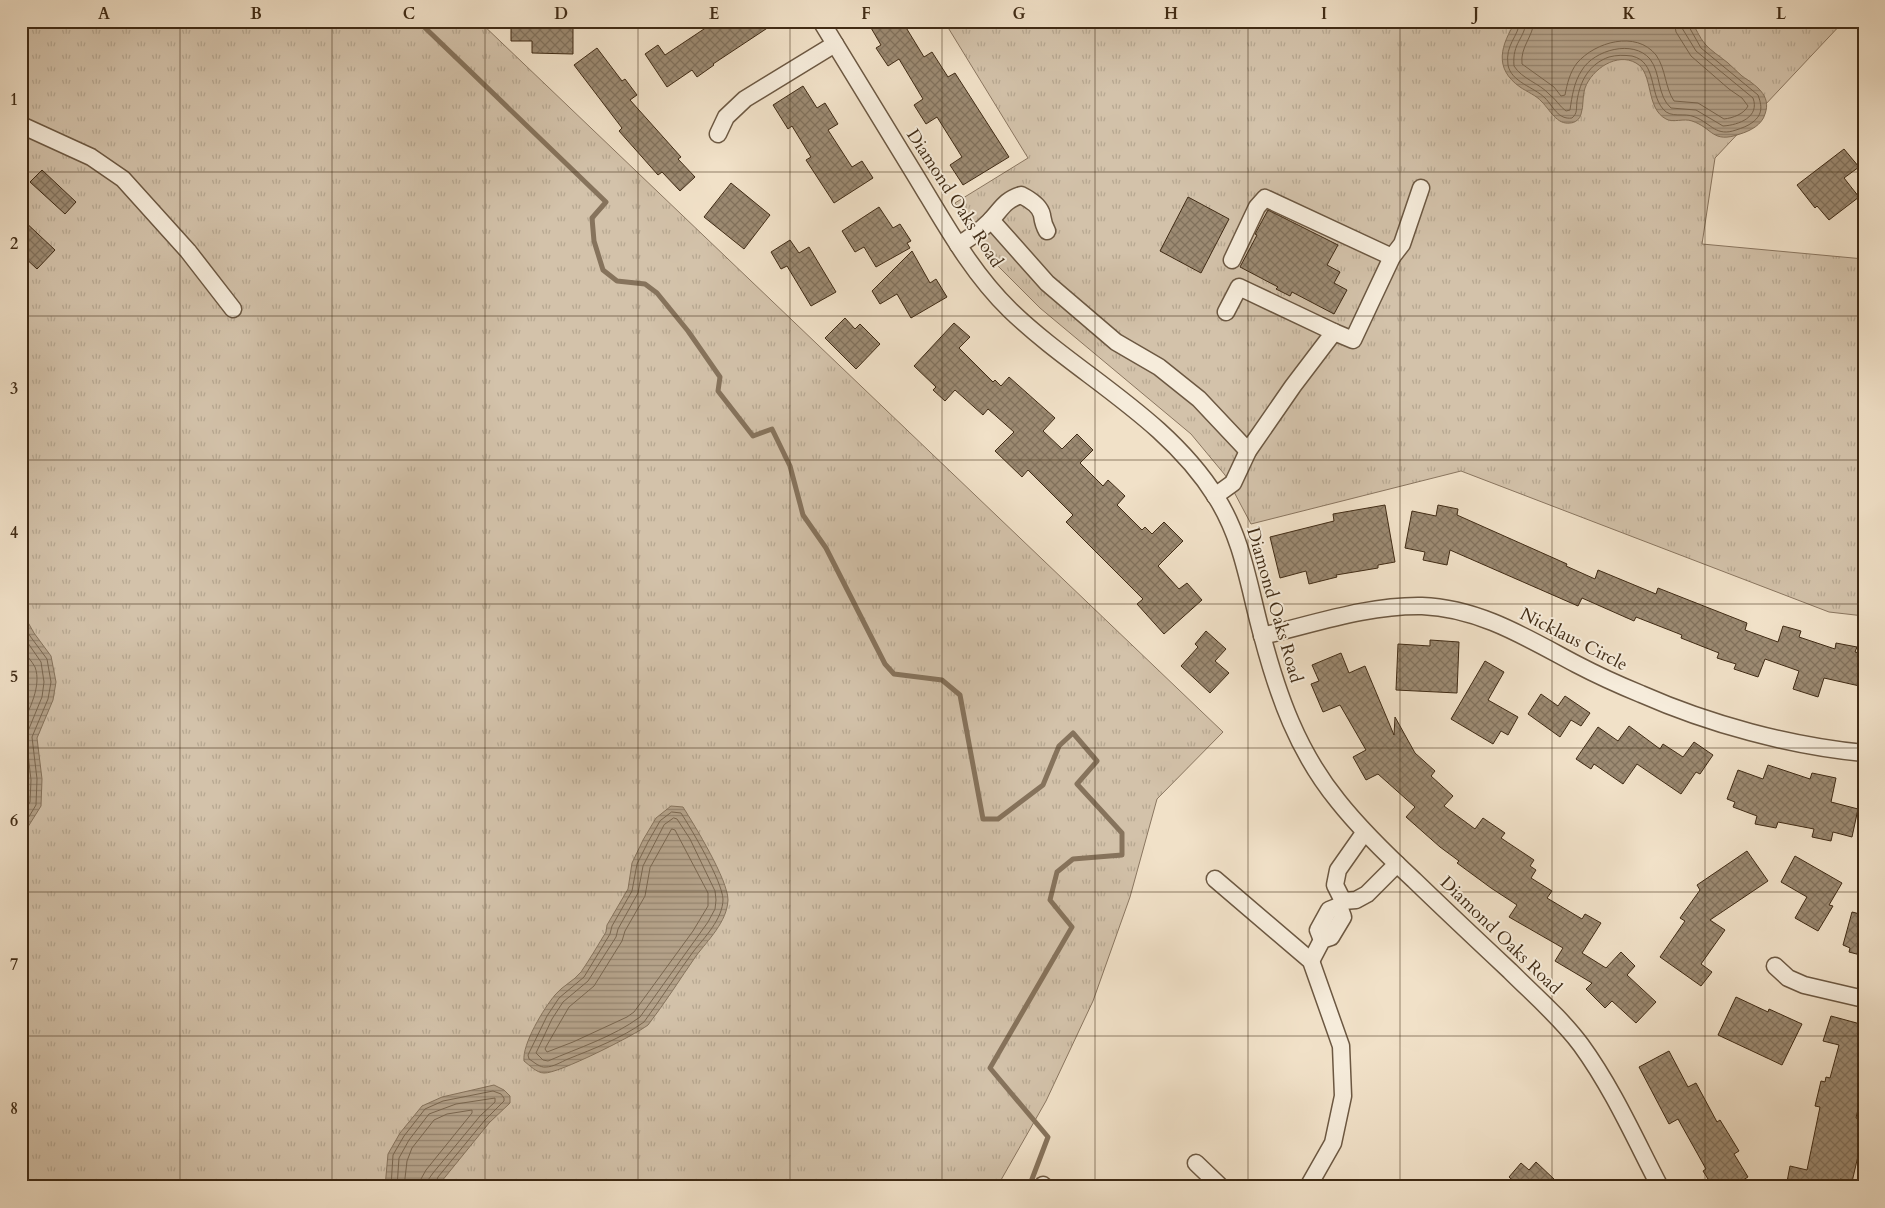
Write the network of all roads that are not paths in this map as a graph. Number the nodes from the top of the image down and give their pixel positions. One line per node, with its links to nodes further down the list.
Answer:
1 (821, 21): 2 (street, Diamond Oaks Road)
2 (835, 44): 4 (street); 8 (street, Diamond Oaks Road)
3 (21, 125): 11 (street)
4 (718, 134)
5 (1421, 188): 9 (street)
6 (991, 220): 7 (street); 8 (street); 14 (street)
7 (1047, 231)
8 (958, 245): 15 (street, Diamond Oaks Road)
9 (1392, 257): 10 (street); 13 (street)
10 (1232, 260)
11 (233, 309)
12 (1226, 312): 13 (street)
13 (1334, 332): 14 (street)
14 (1248, 451): 15 (street)
15 (1215, 496): 16 (street, Diamond Oaks Road)
16 (1262, 636): 17 (street, Nicklaus Circle); 18 (street, Diamond Oaks Road)
17 (1864, 753)
18 (1364, 833): 19 (street, Diamond Oaks Road); 21 (street)
19 (1397, 864): 21 (street); 28 (street, Diamond Oaks Road)
20 (1215, 879): 22 (street)
21 (1341, 903): 22 (street)
22 (1311, 961): 27 (street)
23 (1775, 966): 24 (street)
24 (1864, 1000)
25 (1196, 1163): 26 (street)
26 (1221, 1187)
27 (1308, 1187)
28 (1660, 1187)

